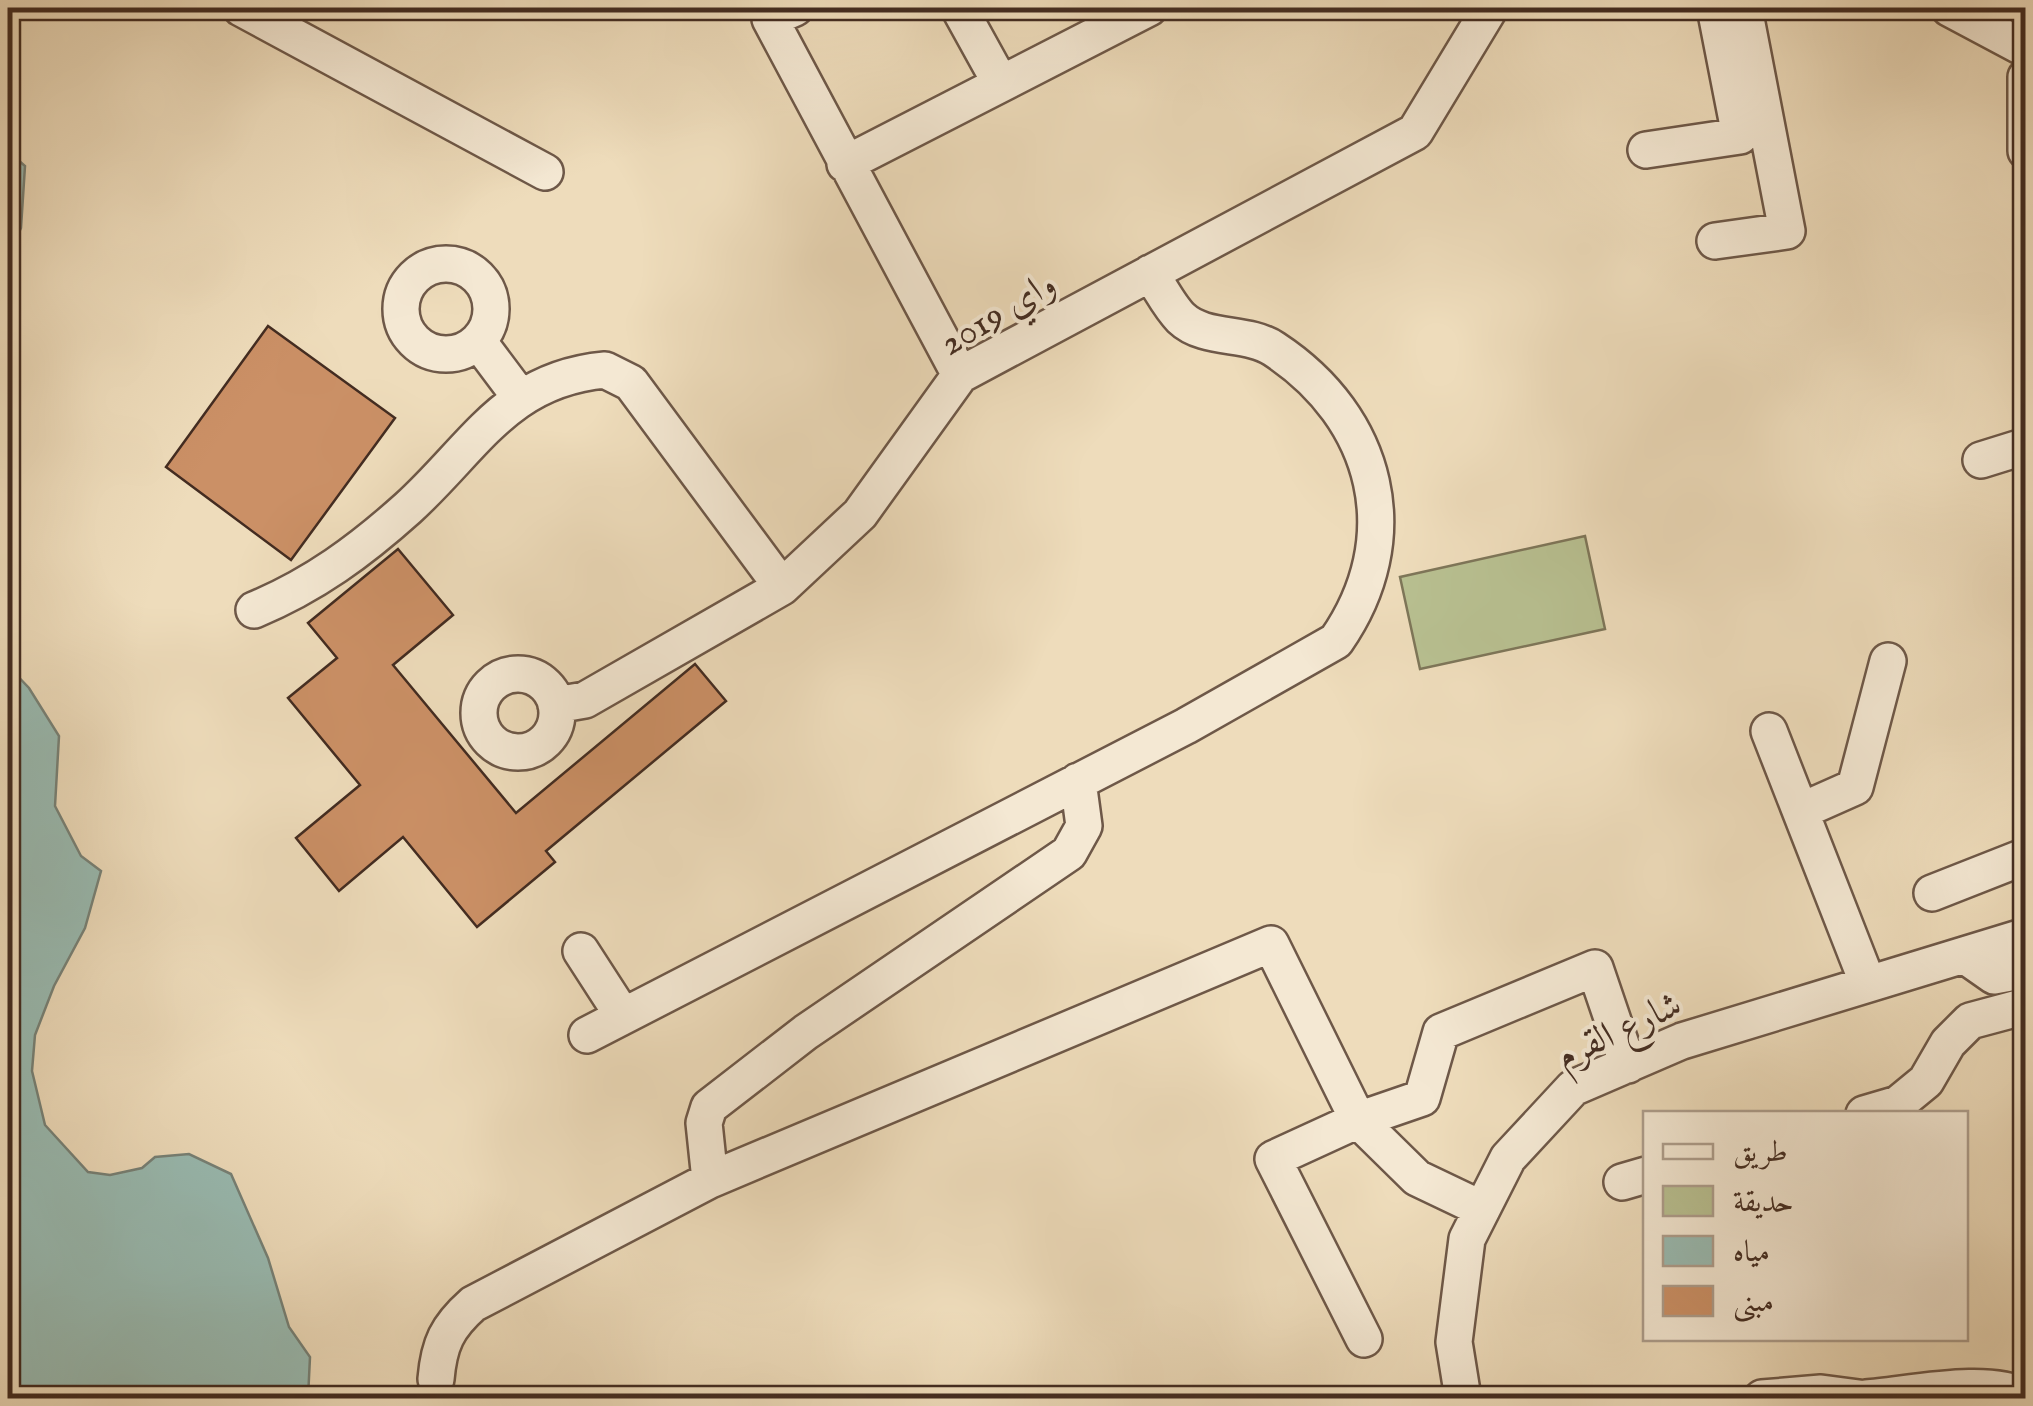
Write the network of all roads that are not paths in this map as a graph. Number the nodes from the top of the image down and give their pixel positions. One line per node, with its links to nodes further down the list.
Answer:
1 (241, 8): 15 (street)
2 (795, 8): 14 (street)
3 (959, 8): 11 (street)
4 (1149, 8): 11 (street)
5 (1490, 8): 17 (street, واي 2019)
6 (1714, 8): 12 (street)
7 (1744, 8): 16 (street)
8 (1949, 8): 9 (street)
9 (2026, 49)
10 (2026, 77): 13 (street)
11 (1001, 84): 14 (street)
12 (1646, 150)
13 (2026, 151)
14 (845, 164): 19 (street)
15 (545, 172)
16 (1715, 241)
17 (1150, 273): 19 (street, واي 2019); 28 (street)
18 (478, 342): 20 (street)
19 (960, 374): 23 (street, واي 2019)
20 (520, 397): 23 (street); 24 (street)
21 (2026, 446): 22 (street)
22 (1982, 460)
23 (782, 587): 26 (street, واي 2019)
24 (254, 610)
25 (1888, 660): 29 (street)
26 (556, 705)
27 (1769, 731): 29 (street)
28 (1078, 781): 38 (street); 43 (street)
29 (1801, 811): 36 (street)
30 (2026, 856): 31 (street)
31 (1932, 893)
32 (2026, 936): 34 (street, شارع القرم)
33 (580, 951): 38 (street)
34 (1964, 955): 35 (street); 36 (street, شارع القرم)
35 (2026, 970)
36 (1868, 984): 40 (street, شارع القرم)
37 (2026, 1006): 41 (street)
38 (623, 1016): 39 (street)
39 (587, 1035)
40 (1628, 1064): 42 (street); 44 (street, شارع القرم)
41 (1874, 1111)
42 (1358, 1120): 43 (street); 44 (street); 45 (street)
43 (710, 1180): 46 (street)
44 (1482, 1209): 47 (street, شارع القرم)
45 (1364, 1339)
46 (436, 1379)
47 (1463, 1398)
48 (1762, 1398): 49 (street)
49 (1862, 1398): 50 (street)
50 (2026, 1398)

